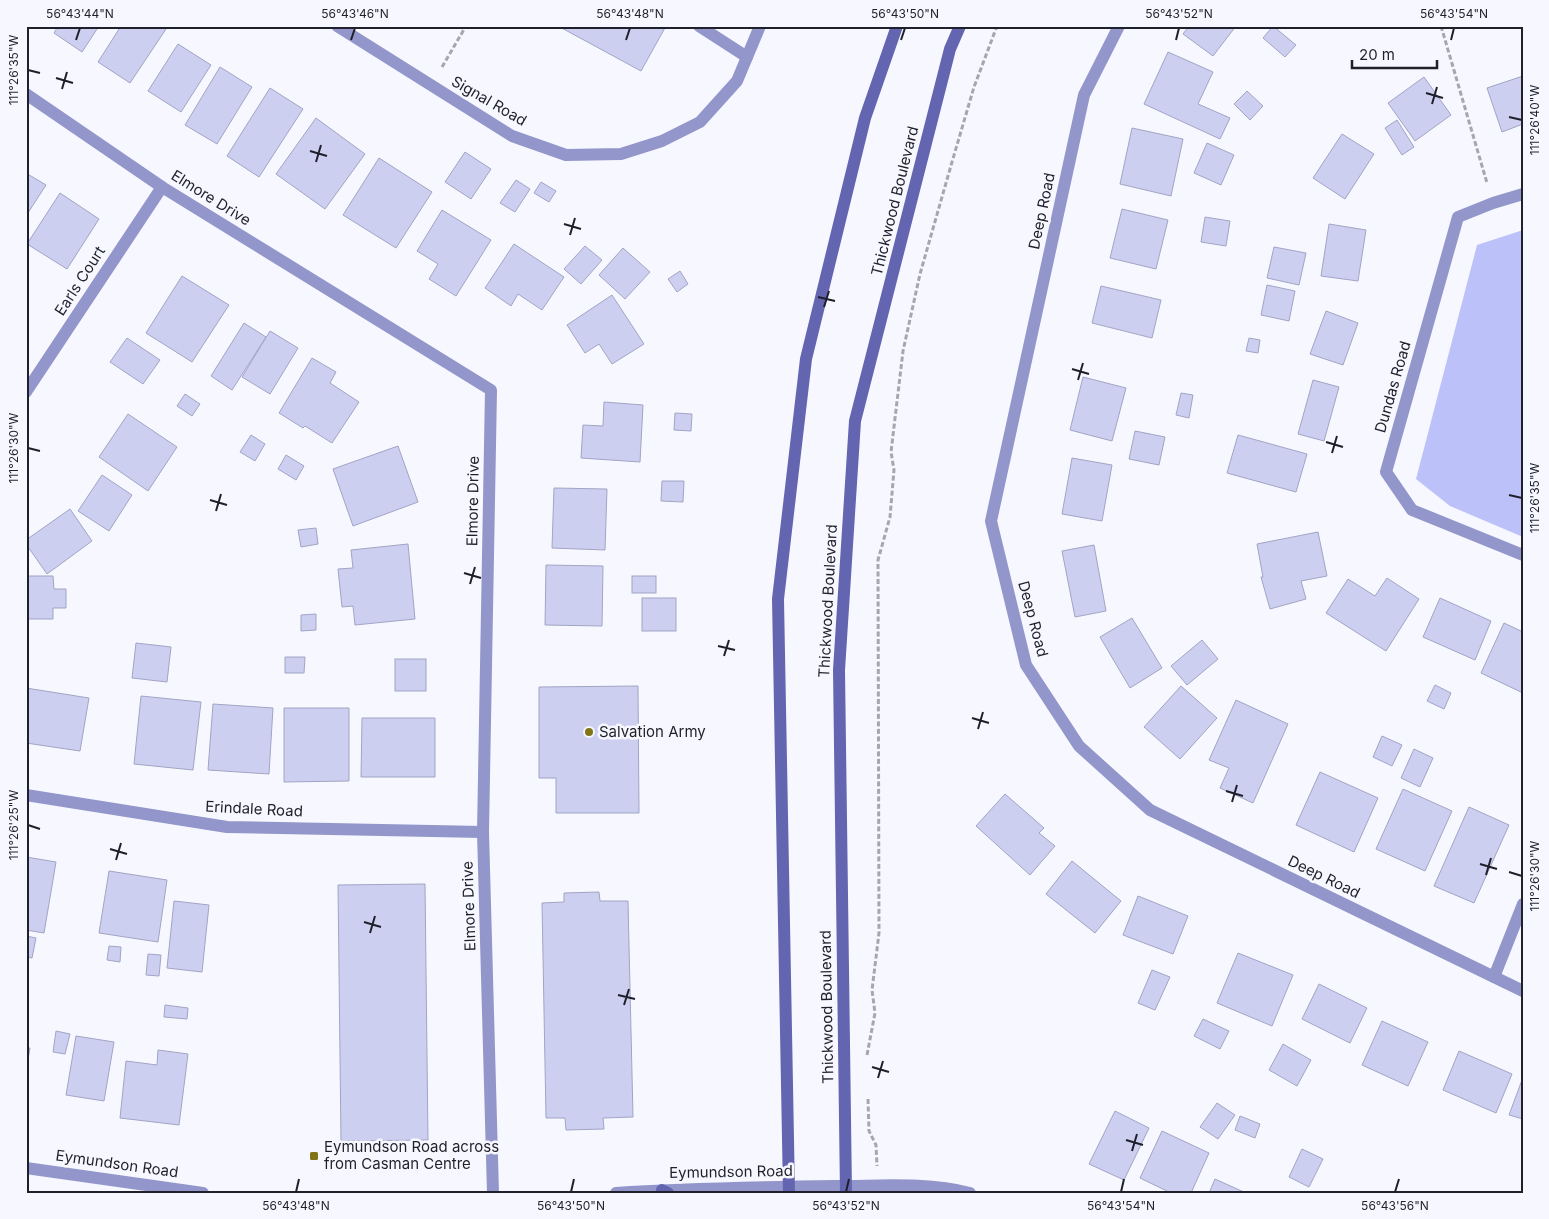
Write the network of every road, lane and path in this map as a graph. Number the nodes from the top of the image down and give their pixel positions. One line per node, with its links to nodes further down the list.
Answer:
1 (337, 26): 11 (street, Signal Road)
2 (466, 26): 11 (path)
3 (699, 26): 10 (street)
4 (760, 26): 10 (street, Signal Road)
5 (897, 26): 28 (main road)
6 (960, 26): 27 (main road, Thickwood Boulevard)
7 (997, 26): 23 (path)
8 (1119, 26): 21 (street, Deep Road)
9 (1441, 26): 15 (path)
10 (747, 57): 11 (street, Signal Road)
11 (431, 85)
12 (26, 94): 13 (street, Elmore Drive)
13 (162, 187): 16 (street, Earls Court); 19 (street, Elmore Drive)
14 (1523, 194): 15 (street, Dundas Road)
15 (1493, 203): 17 (street, Dundas Road)
16 (26, 392)
17 (1523, 555)
18 (26, 795): 19 (street, Erindale Road)
19 (483, 832): 31 (street, Elmore Drive)
20 (1523, 904): 21 (street)
21 (1494, 977): 22 (street, Deep Road)
22 (1523, 991)
23 (866, 1057)
24 (868, 1094): 25 (path)
25 (876, 1145)
26 (26, 1168): 30 (street, Eymundson Road)
27 (846, 1189): 28 (street, Eymundson Road); 33 (street, Eymundson Road)
28 (789, 1190): 29 (street, Eymundson Road)
29 (665, 1191): 32 (street, Eymundson Road)
30 (203, 1193)
31 (493, 1193)
32 (616, 1193)
33 (970, 1193)

